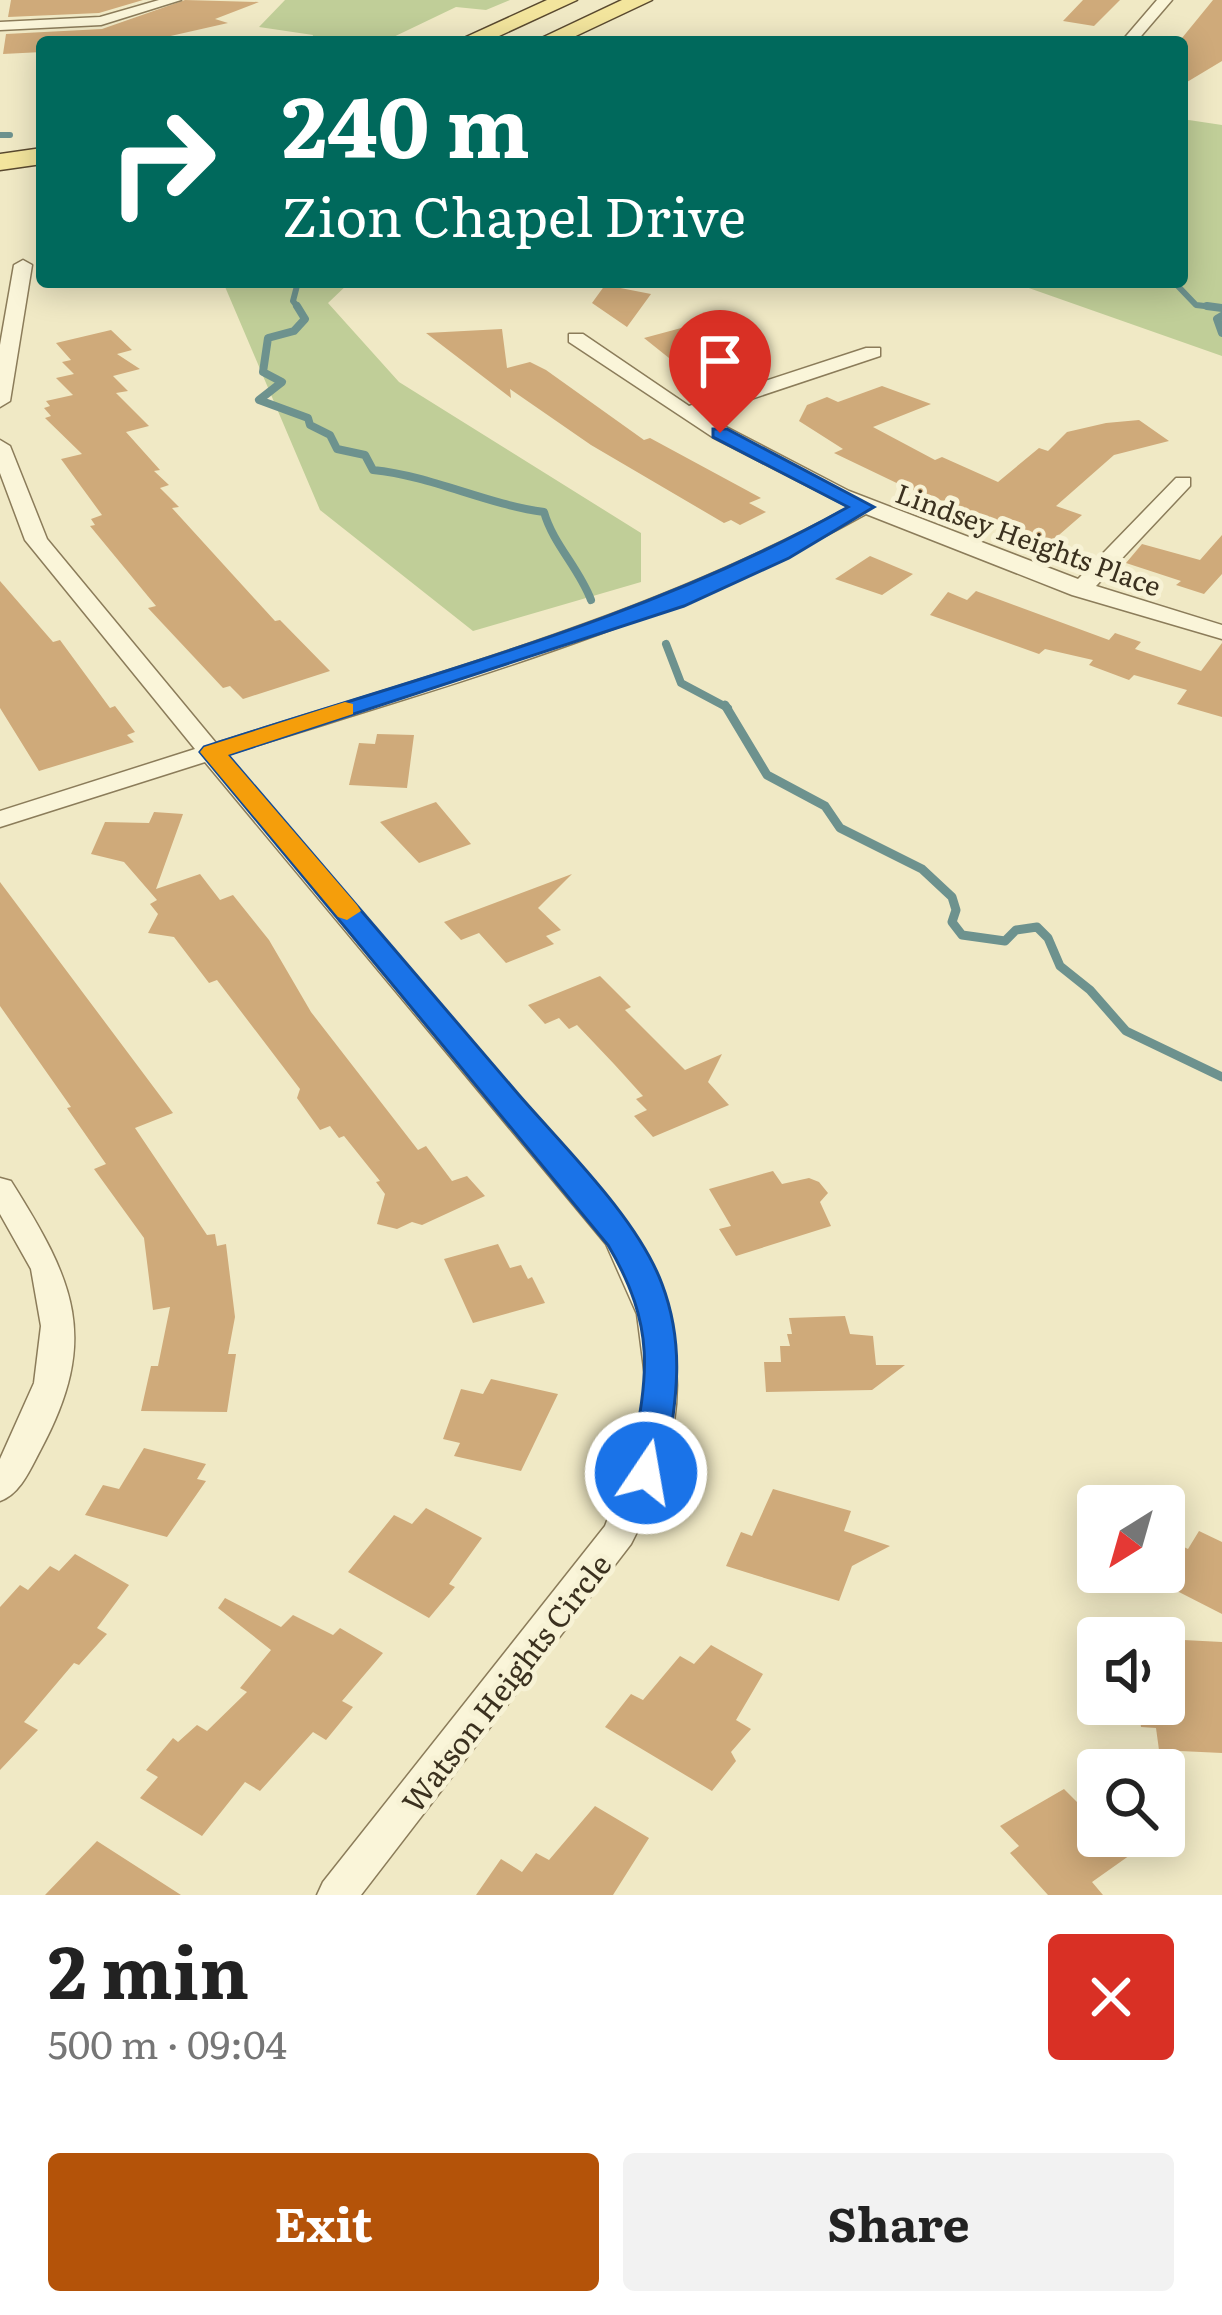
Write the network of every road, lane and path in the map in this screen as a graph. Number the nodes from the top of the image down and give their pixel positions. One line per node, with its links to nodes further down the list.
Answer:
1 (174, 0): 5 (street)
2 (566, 0): 6 (main road)
3 (641, 0): 7 (main road)
4 (1165, 0): 8 (street)
5 (0, 26)
6 (480, 36)
7 (558, 36)
8 (1133, 36)
9 (36, 157): 10 (main road)
10 (0, 162)
11 (36, 184): 12 (main road)
12 (0, 188)
13 (23, 265): 14 (street)
14 (9, 291): 17 (street)
15 (576, 338): 18 (street, Lindsey Heights Place)
16 (873, 352): 18 (street)
17 (0, 401)
18 (688, 412): 21 (street, Lindsey Heights Place)
19 (0, 446): 24 (street, Watson Heights Circle)
20 (1184, 482): 22 (street)
21 (864, 507): 22 (street, Lindsey Heights Place); 24 (street)
22 (1079, 590): 23 (street, Lindsey Heights Place)
23 (1222, 632)
24 (212, 752): 25 (street); 28 (street, Watson Heights Circle)
25 (0, 819)
26 (0, 1189): 27 (street)
27 (0, 1486)
28 (337, 1895)

